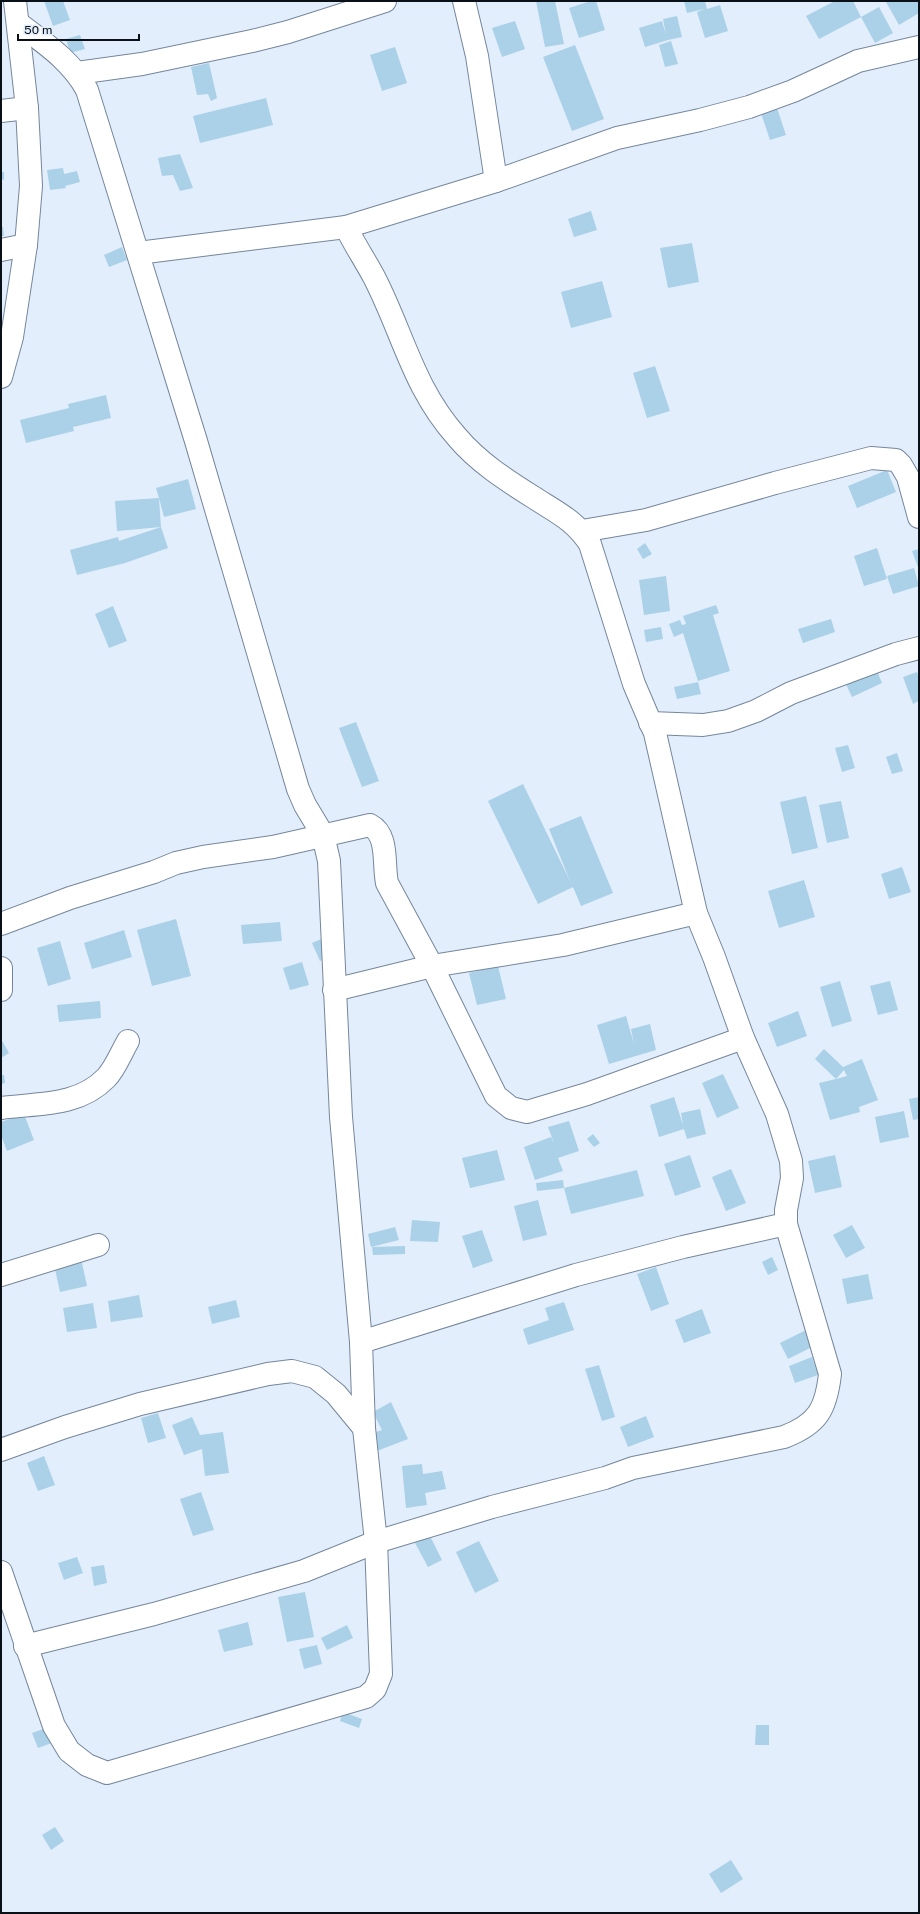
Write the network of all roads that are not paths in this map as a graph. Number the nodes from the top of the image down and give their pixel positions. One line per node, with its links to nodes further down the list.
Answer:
1 (15, 1): 4 (street)
2 (385, 1): 6 (street)
3 (464, 1): 9 (street)
4 (18, 23): 6 (street); 7 (street)
5 (919, 47): 9 (street)
6 (77, 73): 13 (street)
7 (27, 108): 8 (street); 11 (street)
8 (1, 111)
9 (496, 181): 10 (street)
10 (346, 227): 13 (street); 16 (street)
11 (26, 245): 12 (street); 14 (street)
12 (1, 250)
13 (138, 253): 19 (street)
14 (1, 377)
15 (919, 517): 16 (street)
16 (582, 531): 18 (street)
17 (919, 648): 18 (street)
18 (650, 723): 20 (street)
19 (323, 835): 21 (street); 22 (street); 25 (street)
20 (696, 913): 22 (street); 26 (street)
21 (1, 924)
22 (432, 966): 25 (street); 26 (street)
23 (1, 968): 24 (street)
24 (1, 990)
25 (334, 990): 32 (street)
26 (743, 1038): 29 (street)
27 (128, 1041): 28 (street)
28 (1, 1108)
29 (786, 1224): 32 (street); 35 (street)
30 (98, 1245): 31 (street)
31 (1, 1275)
32 (361, 1342): 33 (street)
33 (364, 1428): 34 (street); 35 (street)
34 (1, 1450)
35 (376, 1542): 37 (street); 37 (street)
36 (1, 1572): 37 (street)
37 (25, 1646)

